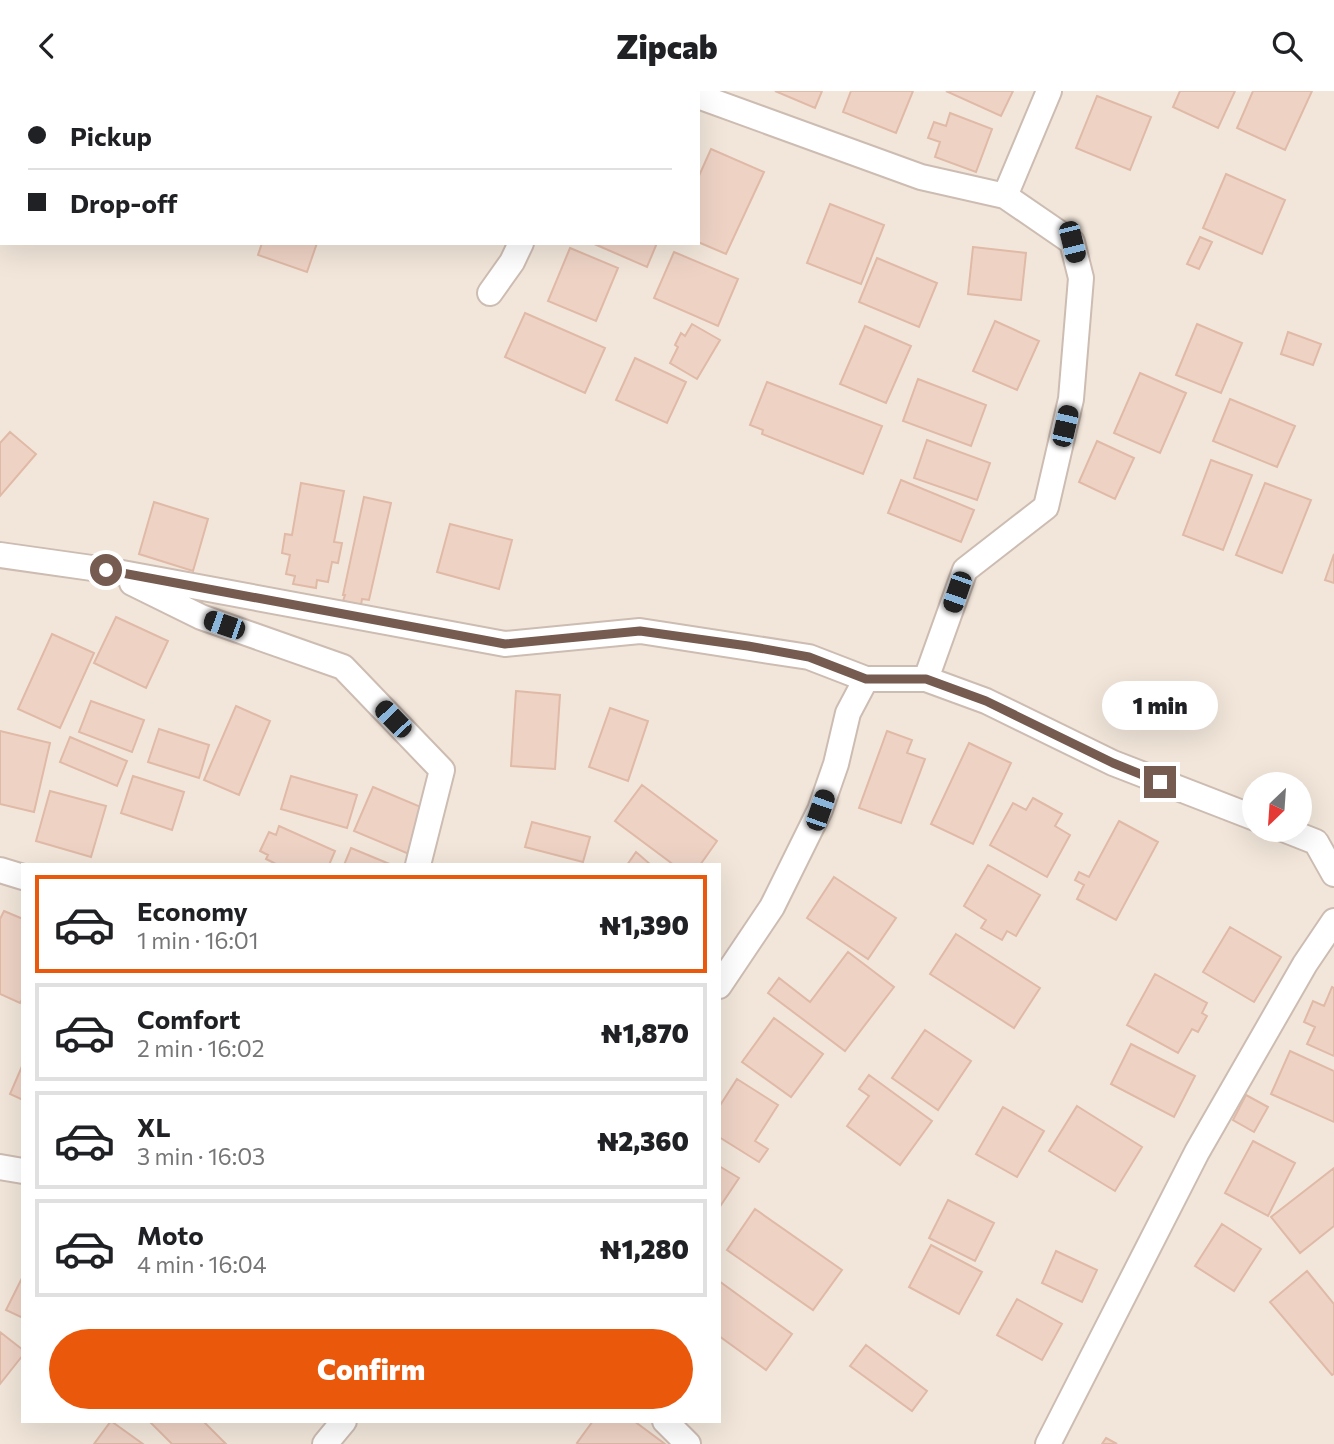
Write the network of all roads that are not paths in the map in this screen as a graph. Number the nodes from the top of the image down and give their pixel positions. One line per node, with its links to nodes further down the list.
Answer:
1 (1049, 91): 3 (street)
2 (700, 97): 3 (street)
3 (1005, 196): 9 (street)
4 (520, 245): 5 (street)
5 (490, 293)
6 (0, 555): 7 (street)
7 (106, 570): 8 (street); 12 (street)
8 (866, 679): 9 (street); 17 (street)
9 (926, 679): 10 (street)
10 (1242, 813)
11 (1312, 840): 14 (street)
12 (419, 863)
13 (0, 870): 15 (street)
14 (1334, 874)
15 (21, 876)
16 (1334, 921): 24 (street)
17 (721, 983)
18 (0, 1167): 19 (street)
19 (21, 1171)
20 (342, 1423): 22 (street)
21 (667, 1423): 23 (street)
22 (325, 1444)
23 (688, 1444)
24 (1048, 1444)

